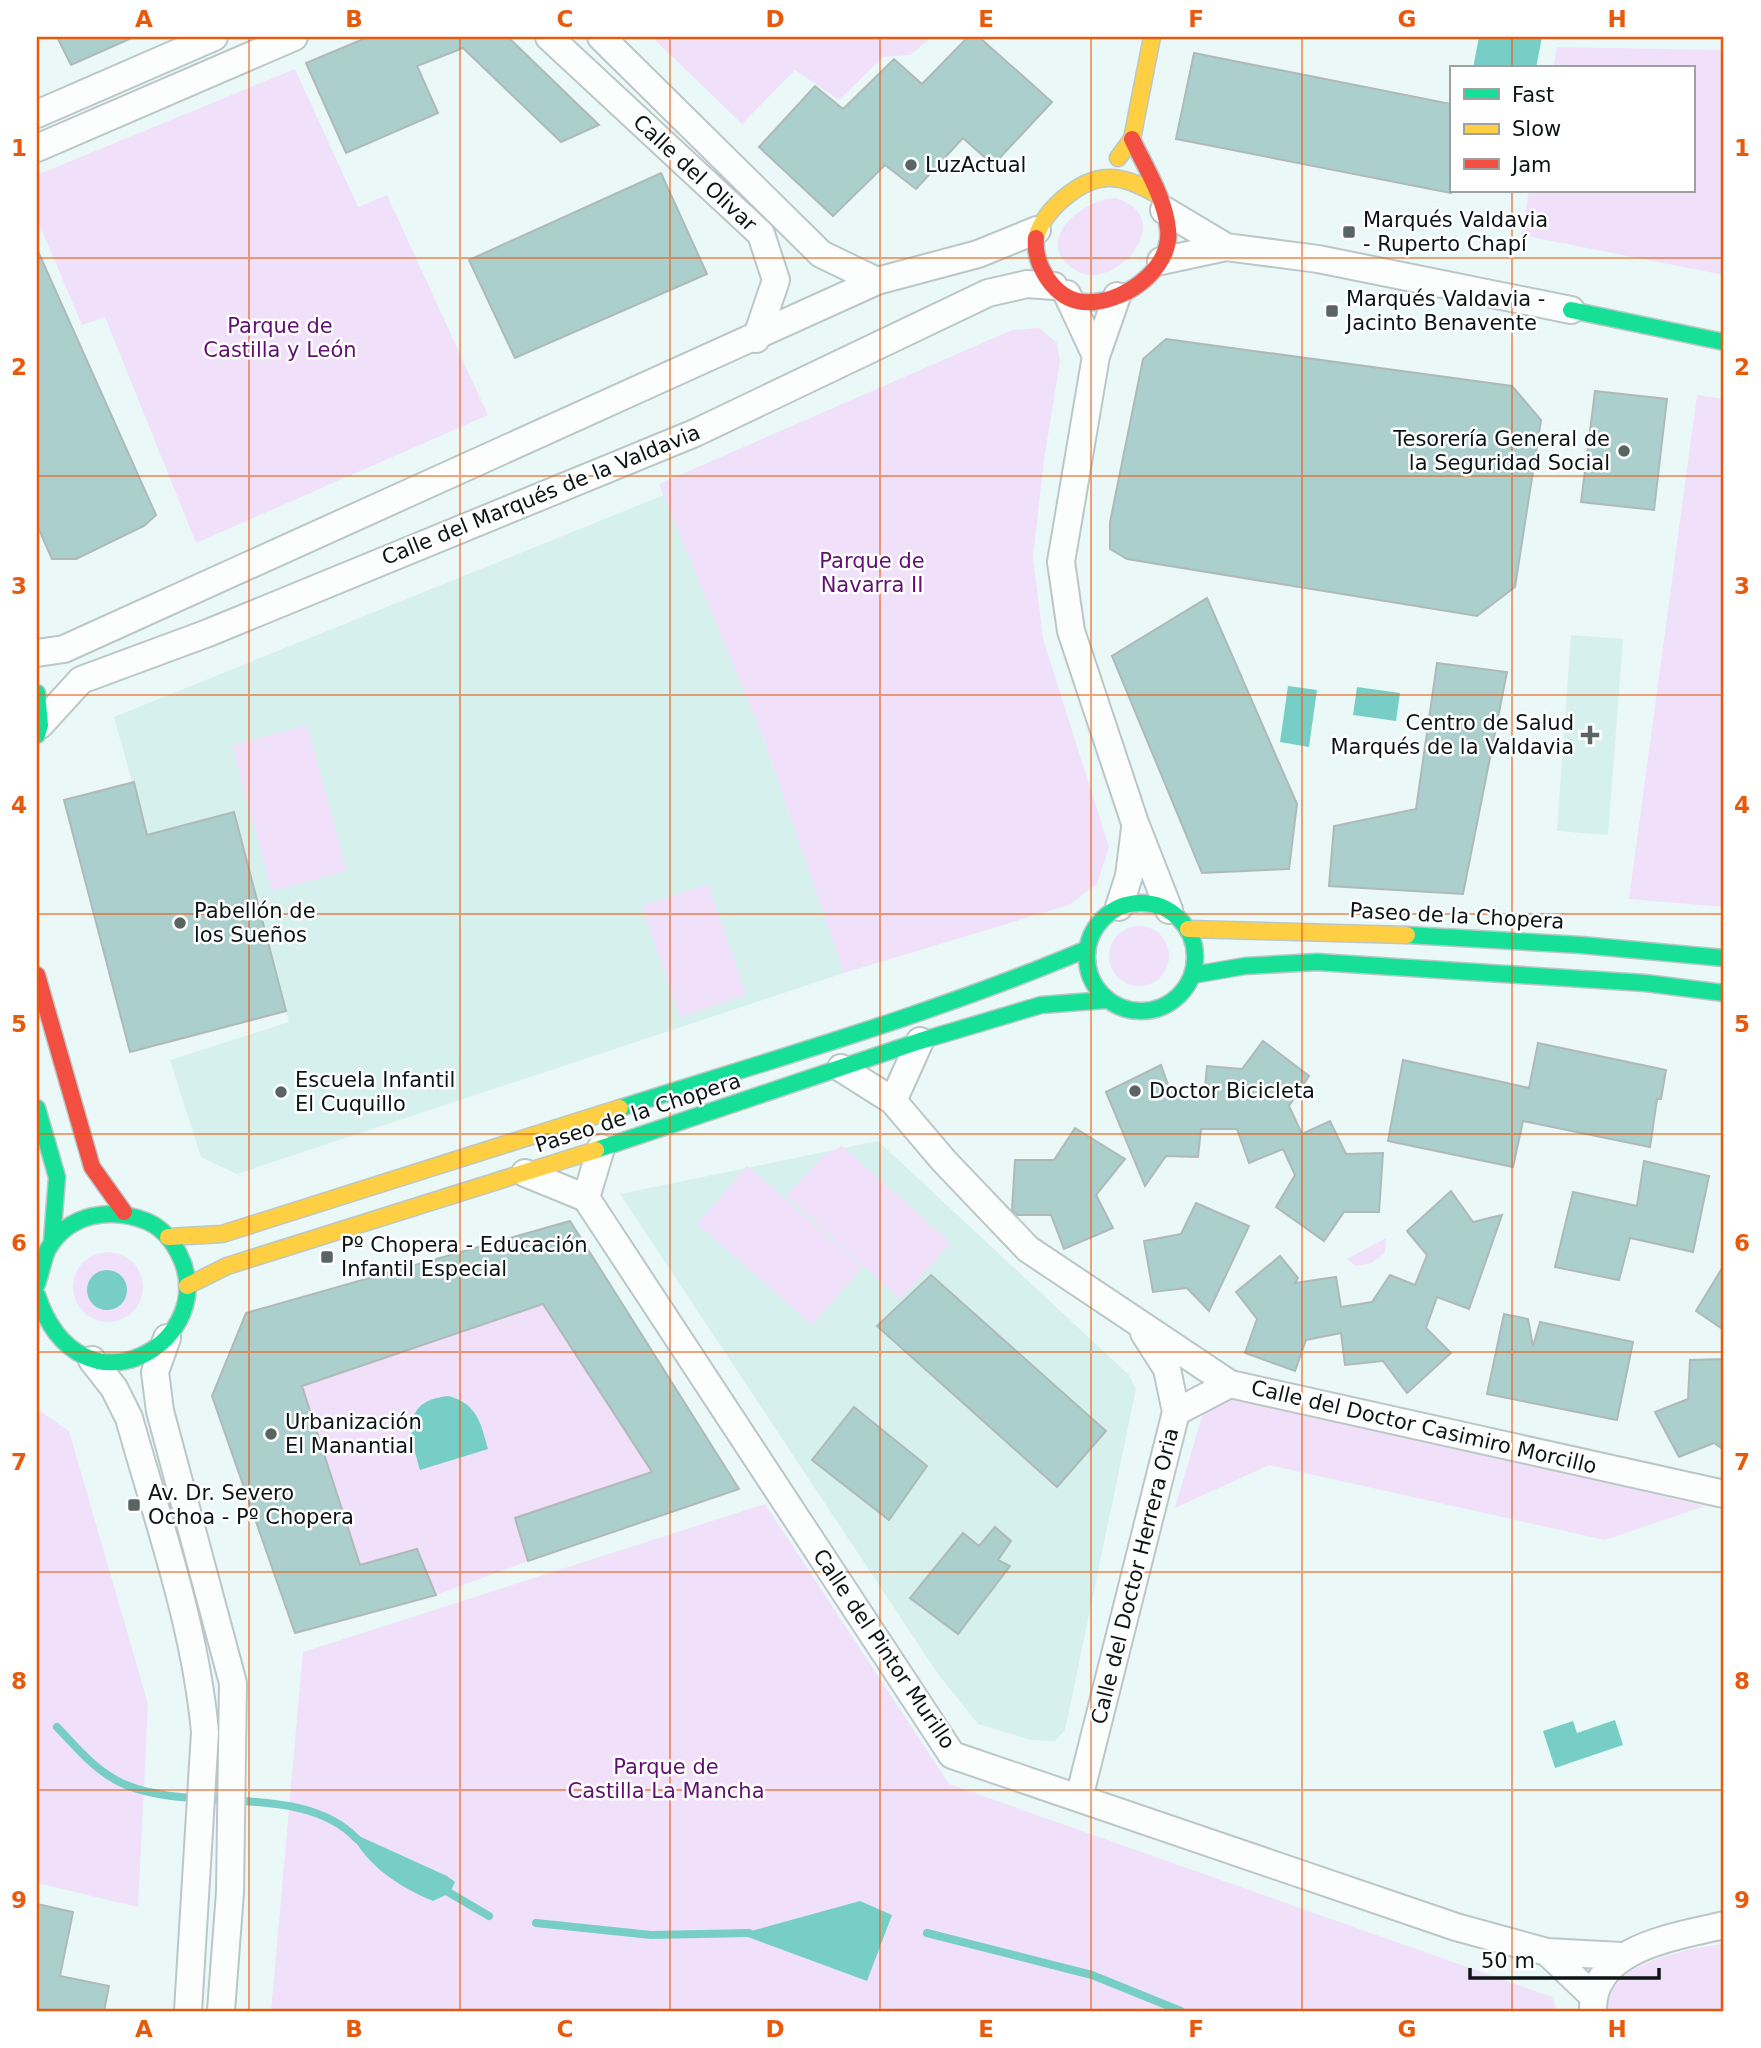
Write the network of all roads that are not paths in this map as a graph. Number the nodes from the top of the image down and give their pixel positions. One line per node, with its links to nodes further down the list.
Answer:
1 (215, 37): 6 (street)
2 (295, 37): 8 (street)
3 (549, 37): 19 (street, Calle del Olivar)
4 (601, 37): 14 (street, Calle del Olivar)
5 (1152, 37): 7 (main road)
6 (37, 114)
7 (1132, 139): 9 (main road); 10 (main road)
8 (37, 148)
9 (1103, 178): 10 (main road); 11 (main road)
10 (1159, 202): 12 (street); 13 (main road)
11 (1037, 230): 14 (street); 15 (main road)
12 (1226, 247): 13 (street); 17 (street)
13 (1161, 261): 16 (main road)
14 (877, 281): 19 (street)
15 (1060, 290): 16 (main road); 21 (street); 24 (street, Calle del Marqués de la Valdavia)
16 (1117, 296): 21 (street)
17 (1571, 310): 18 (main road); 20 (main road)
18 (1675, 315)
19 (756, 338): 22 (street)
20 (1724, 342)
21 (1096, 356): 25 (street)
22 (37, 653)
23 (37, 693): 24 (main road)
24 (38, 730)
25 (1135, 823): 26 (street); 27 (street)
26 (1119, 907): 27 (main road); 29 (main road)
27 (1170, 910): 28 (main road)
28 (1188, 929): 30 (main road, Paseo de la Chopera); 32 (main road)
29 (1087, 948): 34 (main road); 43 (main road, Paseo de la Chopera)
30 (1724, 958)
31 (37, 975): 42 (main road)
32 (1193, 975): 33 (main road); 34 (main road)
33 (1724, 993)
34 (1106, 1000): 35 (main road, Paseo de la Chopera)
35 (920, 1041): 36 (main road, Paseo de la Chopera); 37 (street)
36 (841, 1068): 37 (street, Calle del Doctor Casimiro Morcillo); 39 (main road, Paseo de la Chopera)
37 (893, 1101): 49 (street, Calle del Doctor Casimiro Morcillo)
38 (37, 1108): 44 (main road)
39 (601, 1148): 40 (main road, Paseo de la Chopera); 41 (street)
40 (525, 1173): 41 (street); 47 (main road, Paseo de la Chopera)
41 (586, 1198): 57 (street, Calle del Pintor Murillo)
42 (124, 1212): 43 (main road); 44 (main road)
43 (169, 1237): 47 (main road)
44 (52, 1241): 45 (main road)
45 (38, 1265): 46 (main road)
46 (37, 1284)
47 (187, 1286): 50 (main road)
48 (37, 1295): 52 (main road)
49 (1139, 1326): 54 (street, Calle del Doctor Casimiro Morcillo); 55 (street, Calle del Doctor Casimiro Morcillo)
50 (167, 1338): 53 (main road); 63 (street)
51 (37, 1339): 52 (main road)
52 (58, 1340): 53 (main road)
53 (92, 1360): 62 (street)
54 (1230, 1384): 55 (street, Calle del Doctor Herrera Oria); 56 (street, Calle del Doctor Casimiro Morcillo)
55 (1176, 1412): 57 (street, Calle del Doctor Herrera Oria)
56 (1724, 1494)
57 (1079, 1798): 59 (street, Calle del Pintor Murillo)
58 (1724, 1925): 60 (street)
59 (1547, 1952): 60 (street, Calle del Pintor Murillo); 61 (street, Calle del Pintor Murillo)
60 (1621, 1956): 61 (street)
61 (1593, 2004)
62 (188, 2011)
63 (221, 2011)

